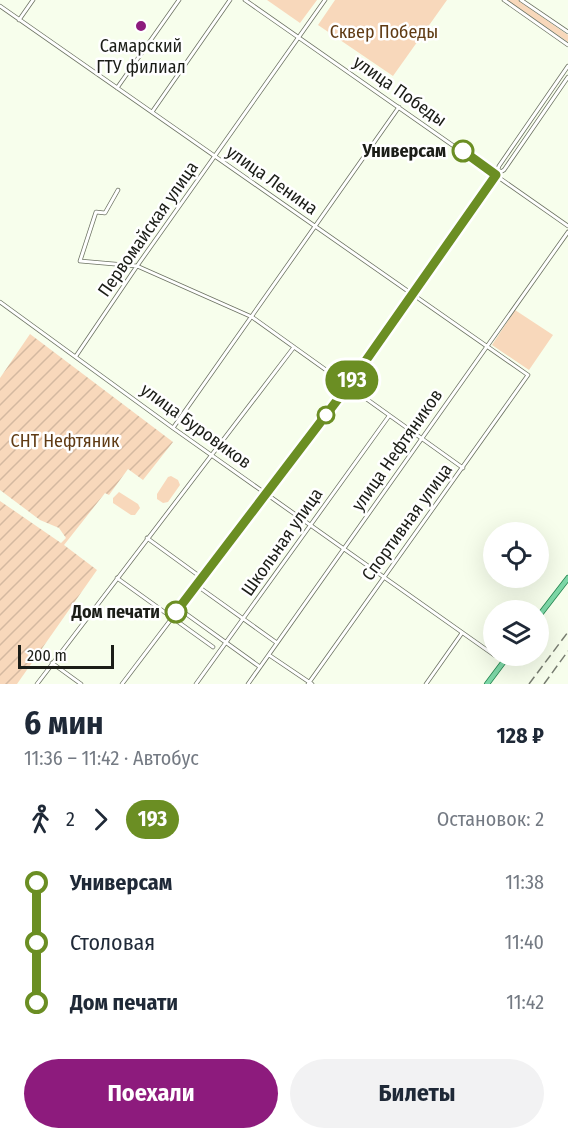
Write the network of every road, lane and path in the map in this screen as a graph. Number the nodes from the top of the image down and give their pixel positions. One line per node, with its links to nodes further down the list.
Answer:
1 (33, 0): 9 (street)
2 (179, 0): 15 (street)
3 (230, 0): 17 (street)
4 (245, 0): 11 (street, улица Победы)
5 (325, 0): 11 (street, Первомайская улица)
6 (504, 0): 12 (street)
7 (521, 0): 10 (street)
8 (0, 6): 9 (street, улица Ленина)
9 (20, 20): 15 (street, улица Ленина)
10 (568, 32)
11 (299, 38): 16 (street, улица Победы); 18 (street, Первомайская улица)
12 (568, 45)
13 (568, 66): 19 (street)
14 (568, 77): 19 (street)
15 (117, 88): 17 (street, улица Ленина)
16 (399, 107): 19 (street, улица Победы); 21 (street)
17 (152, 112): 18 (street, улица Ленина)
18 (216, 156): 21 (street, улица Ленина); 24 (street, Первомайская улица)
19 (496, 175): 22 (street, улица Победы); 25 (street)
20 (118, 190): 24 (street)
21 (315, 226): 25 (street, улица Ленина); 27 (street)
22 (568, 226)
23 (568, 232): 29 (street, улица Нефтяников)
24 (137, 266): 27 (street); 30 (street, Первомайская улица)
25 (413, 293): 29 (street, улица Ленина); 32 (street)
26 (0, 302): 30 (street, улица Буровиков)
27 (252, 318): 28 (street); 34 (street)
28 (294, 347): 32 (street); 36 (street)
29 (487, 347): 31 (street, улица Ленина); 35 (street, улица Нефтяников)
30 (76, 356): 34 (street, улица Буровиков)
31 (528, 375): 37 (street, Спортивная улица)
32 (348, 386): 33 (street); 38 (street)
33 (389, 416): 35 (street); 39 (street, Школьная улица)
34 (173, 428): 36 (street, улица Буровиков)
35 (421, 438): 37 (street); 41 (street, улица Нефтяников)
36 (212, 456): 38 (street, улица Буровиков); 40 (street)
37 (463, 468): 43 (street, Спортивная улица)
38 (266, 494): 39 (street, улица Буровиков); 44 (street)
39 (310, 525): 41 (street, улица Буровиков); 50 (street, Школьная улица)
40 (147, 538): 42 (street); 44 (street)
41 (344, 549): 43 (street, улица Буровиков); 53 (street, улица Нефтяников)
42 (117, 577): 49 (street); 57 (street)
43 (384, 577): 51 (street, улица Буровиков); 60 (street, Спортивная улица)
44 (202, 578): 46 (street)
45 (568, 578): 47 (main road)
46 (196, 585): 48 (street); 50 (street)
47 (549, 602)
48 (178, 608): 49 (street); 52 (street)
49 (171, 617): 54 (street); 63 (street)
50 (244, 619): 52 (street, Школьная улица); 53 (street)
51 (462, 633): 55 (street, улица Буровиков); 66 (street)
52 (227, 643): 59 (street); 64 (street, Школьная улица)
53 (277, 643): 56 (street, улица Нефтяников)
54 (213, 647)
55 (483, 647)
56 (269, 655): 59 (street, улица Нефтяников); 60 (street)
57 (52, 663): 61 (street); 62 (street)
58 (500, 666): 67 (main road)
59 (260, 667): 65 (street, улица Нефтяников)
60 (310, 683)
61 (37, 684)
62 (81, 684)
63 (122, 684)
64 (196, 684)
65 (248, 684)
66 (426, 684)
67 (487, 684)

